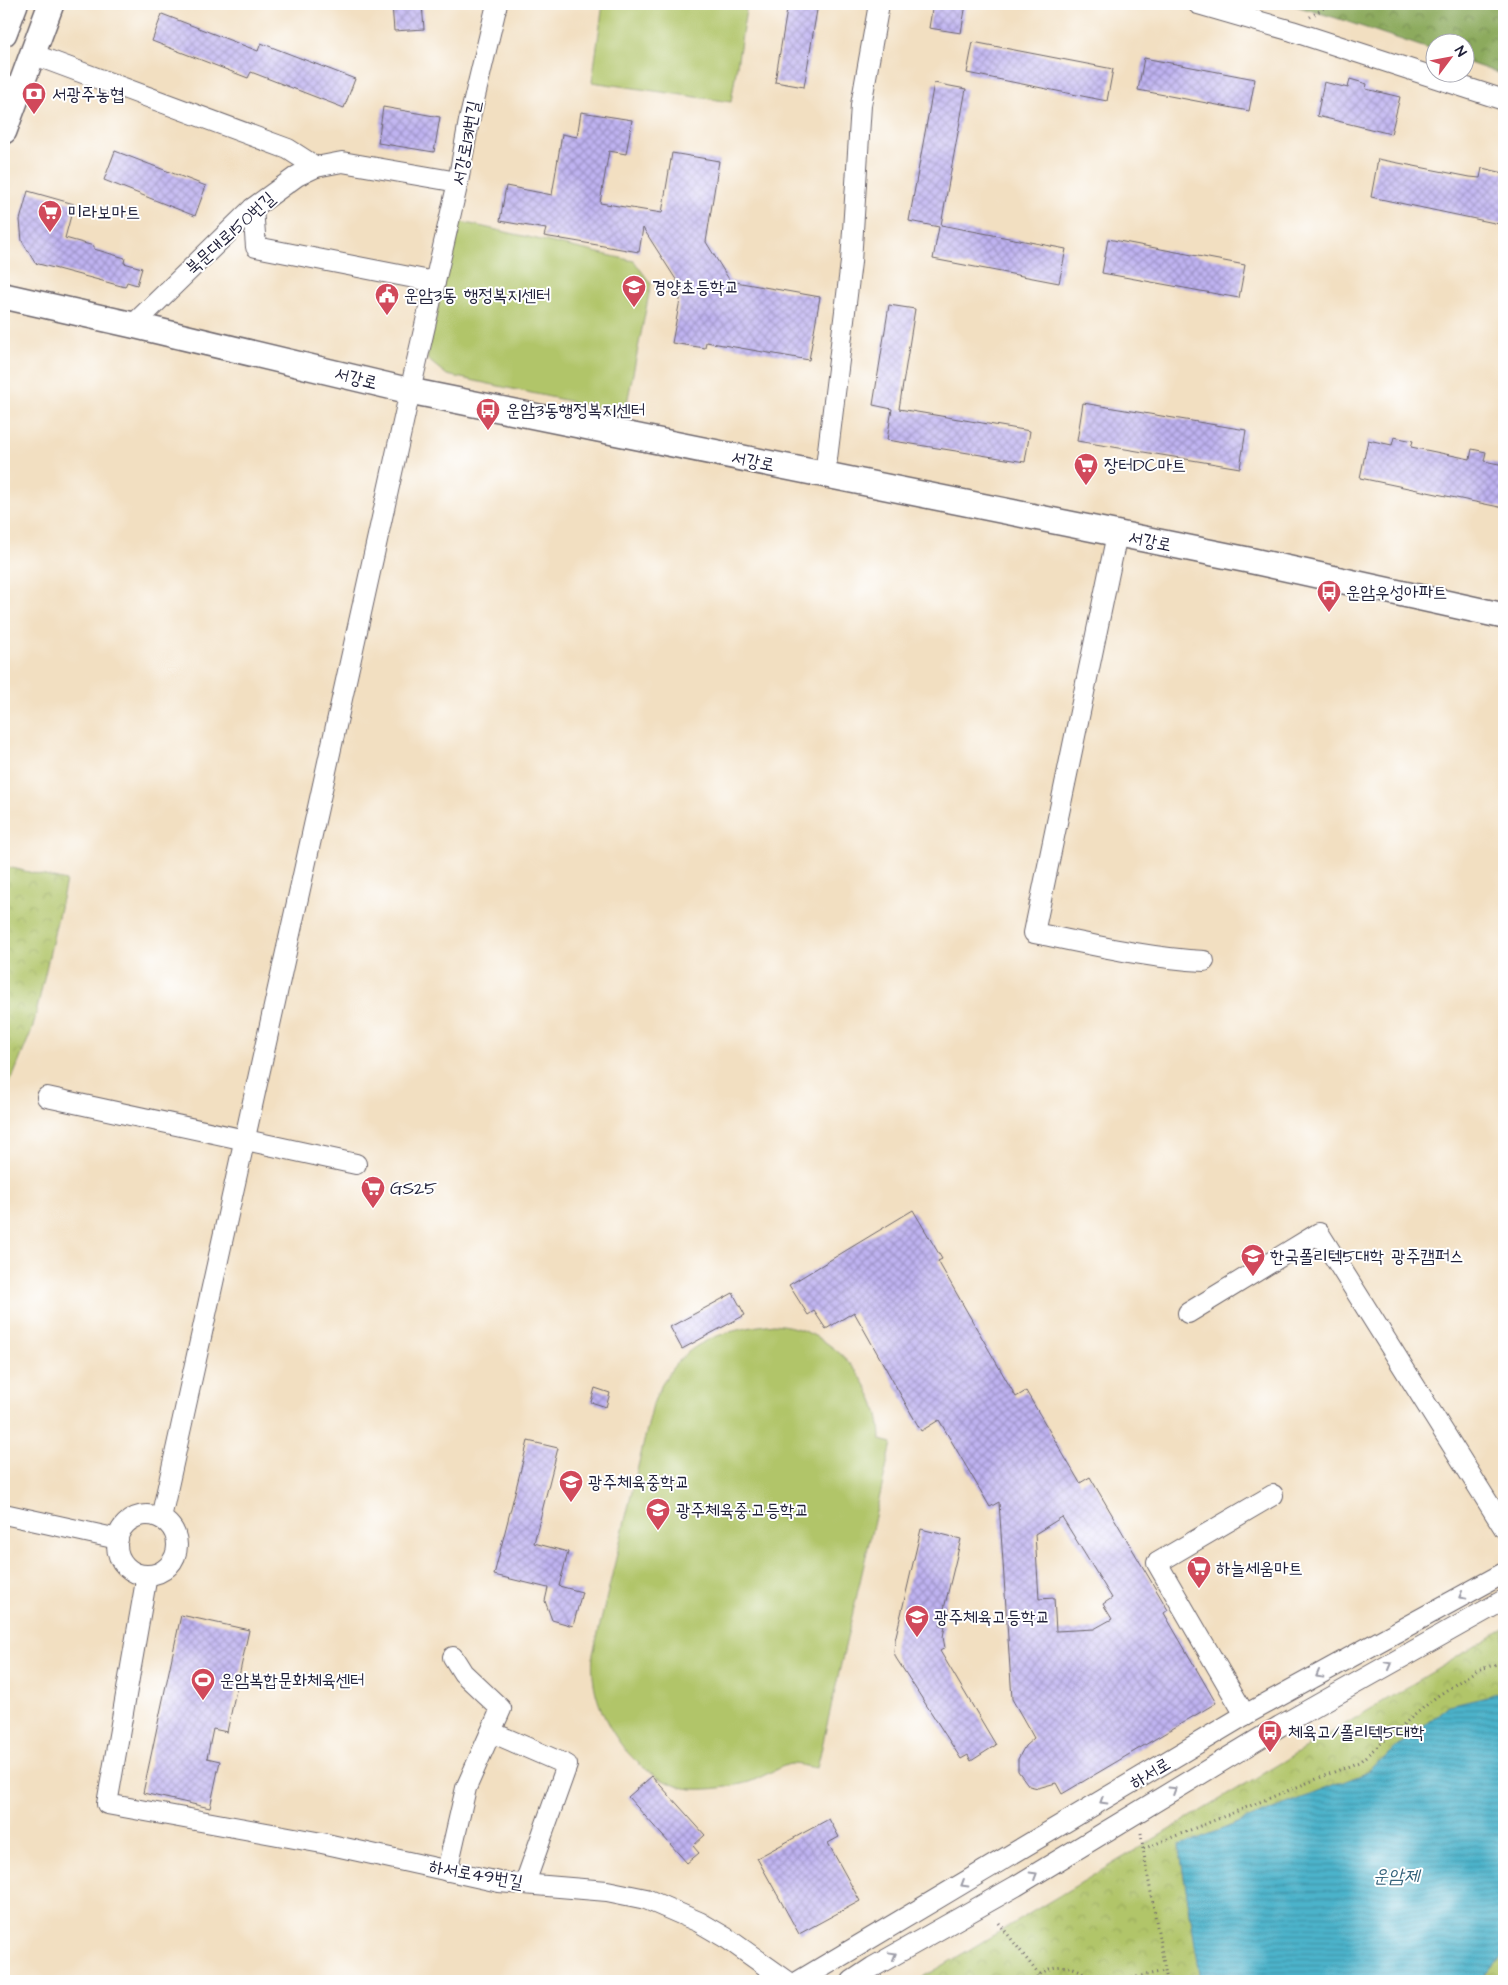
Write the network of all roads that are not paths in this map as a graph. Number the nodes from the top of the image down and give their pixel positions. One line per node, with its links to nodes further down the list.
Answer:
1 (15, 4): 6 (main road)
2 (51, 4): 7 (main road)
3 (497, 4): 11 (street, 서강로131번길)
4 (879, 4): 17 (street)
5 (1198, 4): 8 (street)
6 (4, 33)
7 (32, 54): 9 (main road); 10 (street)
8 (1504, 100)
9 (4, 132)
10 (316, 167): 11 (street, 북문대로150번길); 12 (street, 북문대로150번길)
11 (458, 182): 13 (street, 서강로131번길)
12 (253, 208): 13 (street); 15 (street, 북문대로150번길)
13 (435, 282): 16 (street, 서강로131번길)
14 (4, 296): 15 (main road, 서강로)
15 (133, 325): 16 (main road, 서강로)
16 (410, 391): 17 (main road, 서강로); 22 (street, 서강로131번길)
17 (825, 475): 18 (main road, 서강로)
18 (1117, 534): 19 (main road, 서강로); 20 (street)
19 (1504, 616)
20 (1204, 961)
21 (47, 1097): 22 (street)
22 (245, 1140): 23 (street); 27 (street, 서강로131번길)
23 (356, 1164)
24 (1188, 1313): 28 (street)
25 (1273, 1495): 34 (street)
26 (4, 1514): 29 (street)
27 (161, 1518): 29 (street); 31 (street)
28 (1504, 1528)
29 (118, 1539): 31 (street)
30 (1504, 1573): 34 (street, 하서로, one-way to 34)
31 (147, 1575): 36 (street, 하서로49번길)
32 (1504, 1600): 38 (street, 하서로, one-way to 32)
33 (452, 1657): 35 (street)
34 (1245, 1715): 40 (street, 하서로, one-way to 40)
35 (491, 1732): 36 (street); 37 (street)
36 (447, 1870): 37 (street, 하서로49번길)
37 (525, 1883): 39 (street, 하서로49번길)
38 (871, 1974): 41 (street, 하서로)
39 (787, 1981)
40 (799, 1981)
41 (852, 1981)

